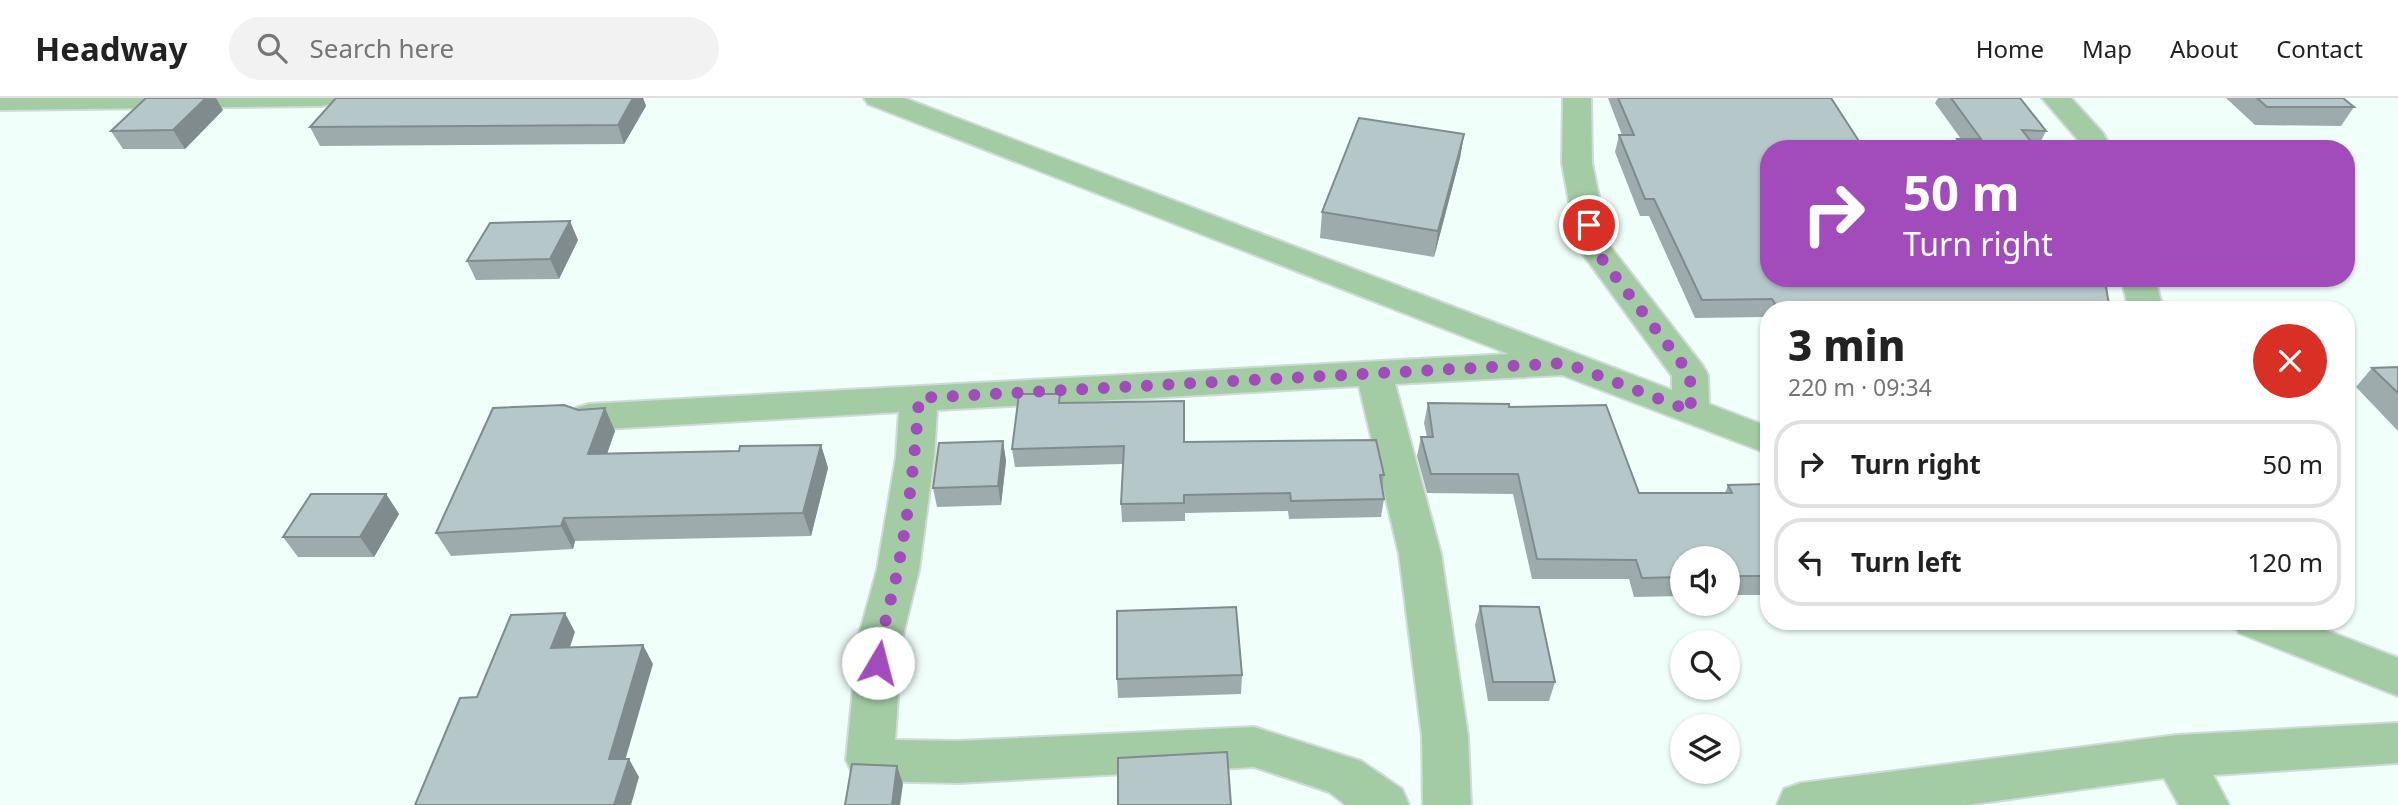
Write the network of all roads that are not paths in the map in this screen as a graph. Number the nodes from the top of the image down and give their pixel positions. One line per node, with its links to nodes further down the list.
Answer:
1 (321, 98): 5 (street)
2 (1577, 98): 10 (street)
3 (2056, 98): 6 (street)
4 (899, 101): 7 (street)
5 (0, 103)
6 (2093, 140)
7 (1566, 363): 8 (street); 10 (street)
8 (1374, 373): 9 (street); 18 (street)
9 (919, 398): 11 (street); 17 (street)
10 (1691, 411): 12 (street)
11 (589, 417)
12 (1760, 438)
13 (2277, 630): 14 (street)
14 (2398, 677)
15 (2398, 743): 16 (street)
16 (2177, 756): 19 (street); 20 (street)
17 (1385, 805)
18 (1447, 805)
19 (1801, 805)
20 (2204, 805)

